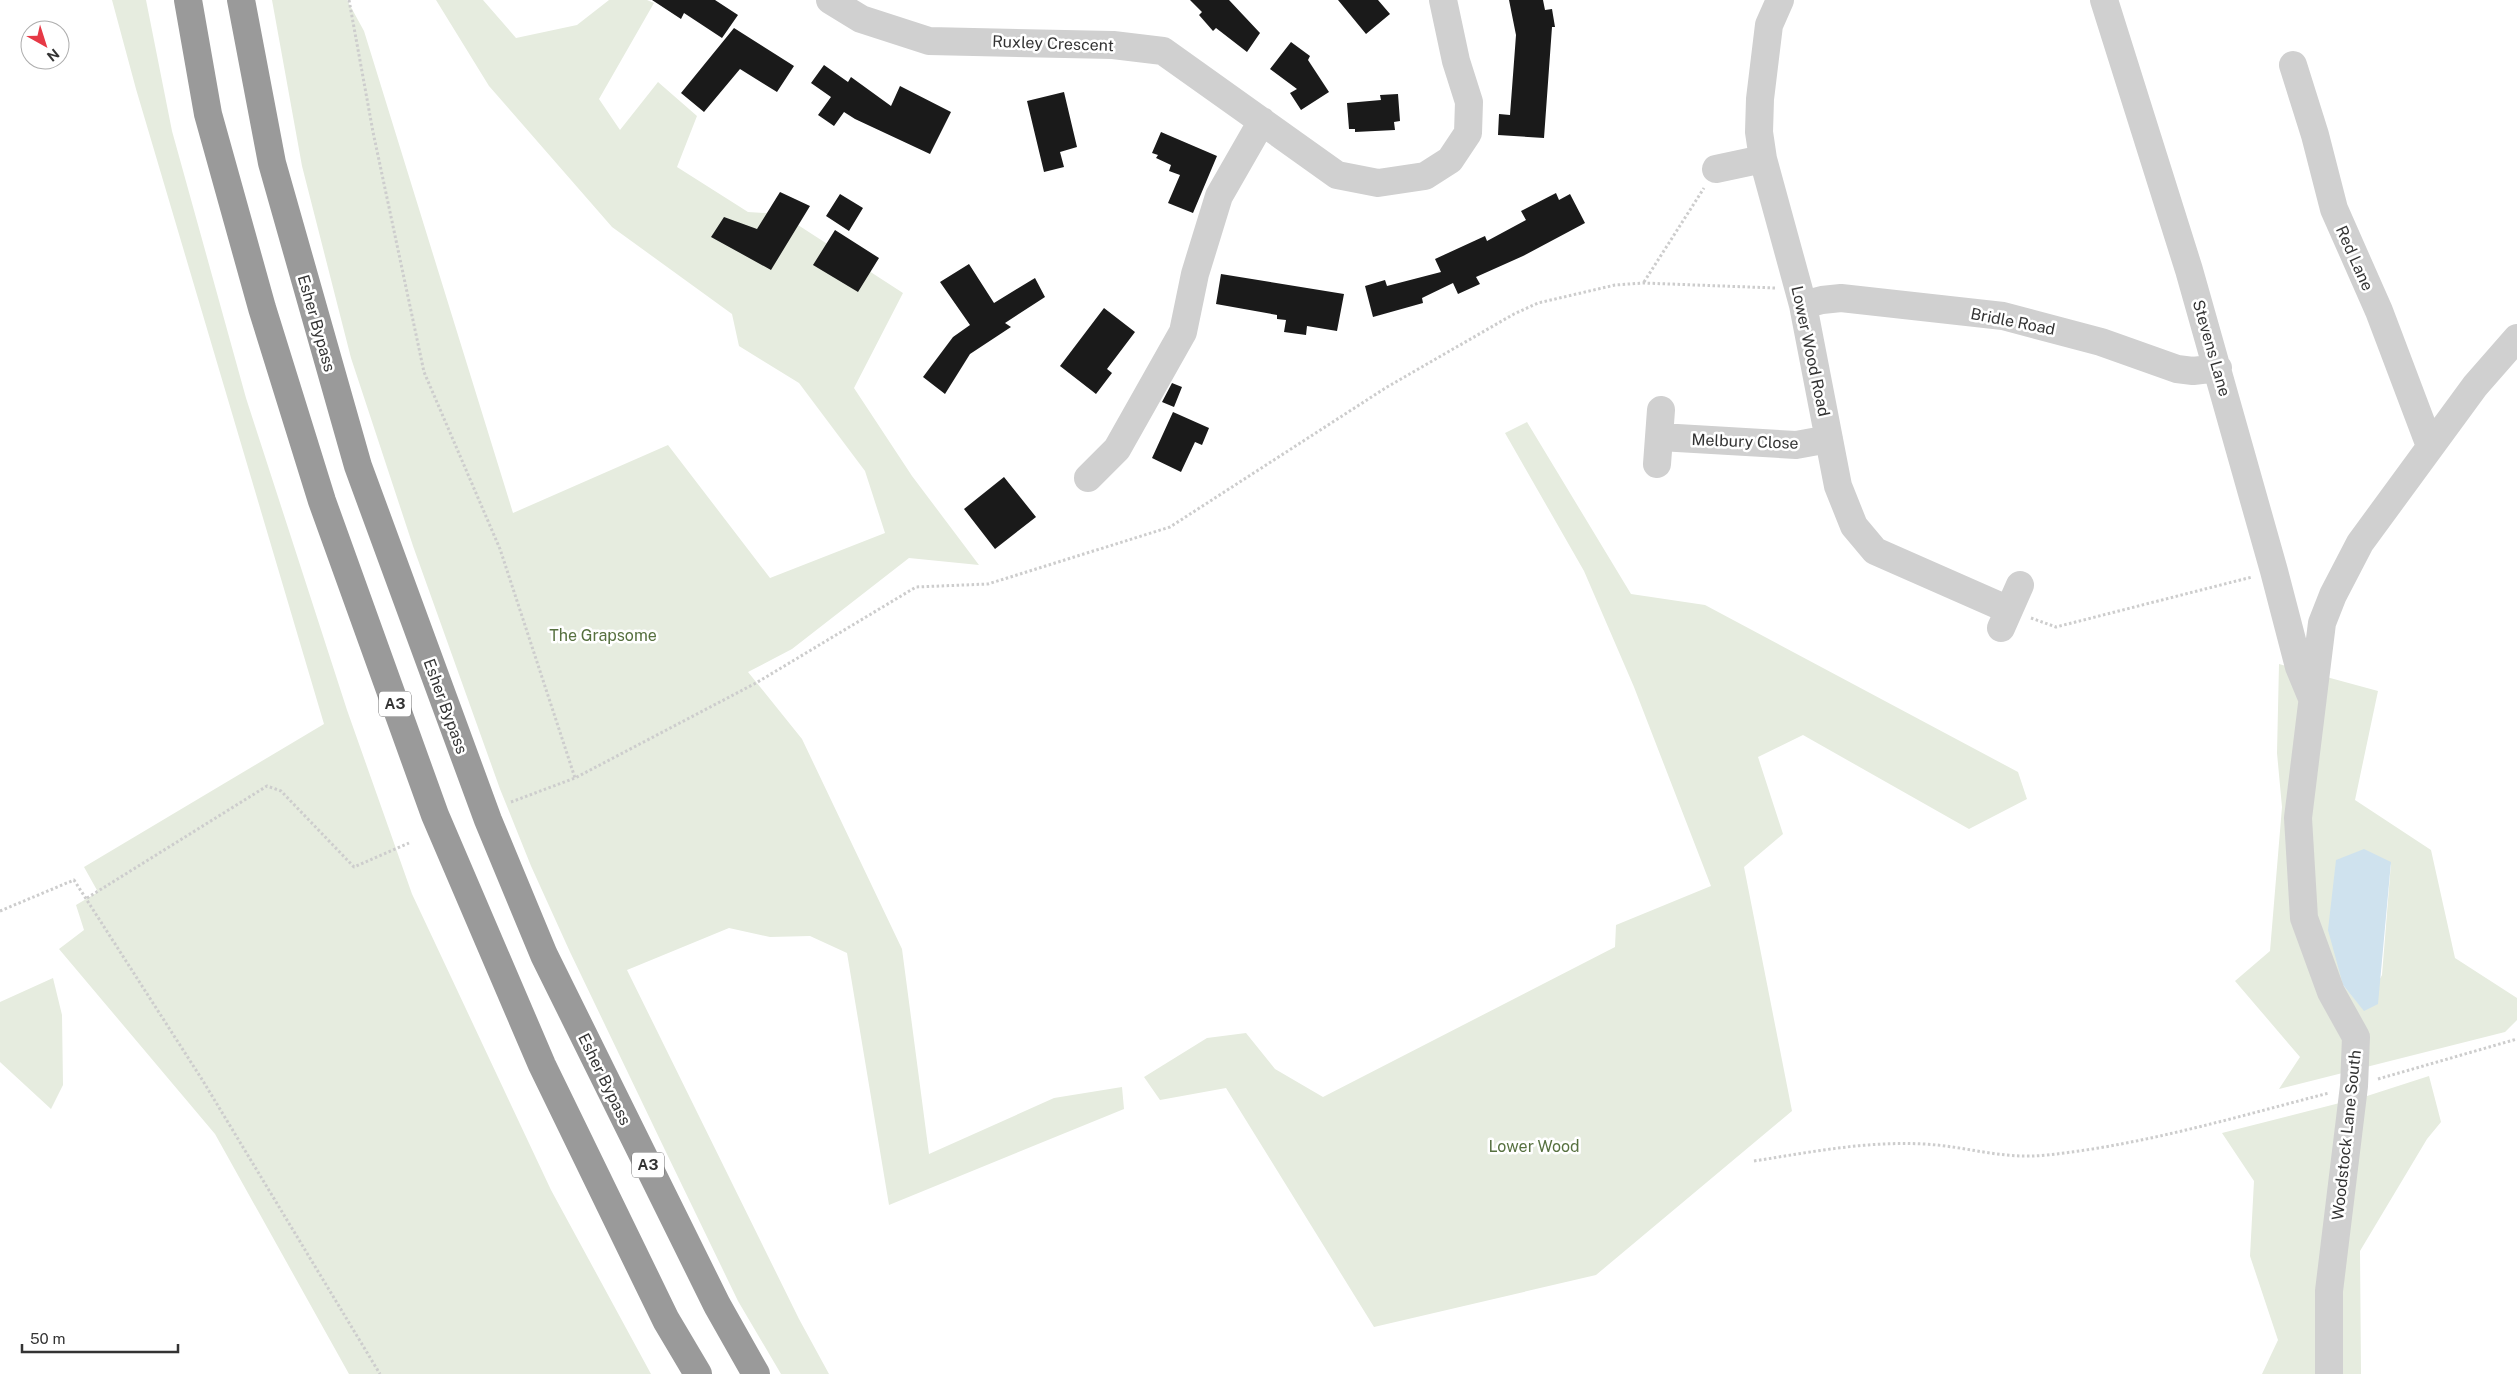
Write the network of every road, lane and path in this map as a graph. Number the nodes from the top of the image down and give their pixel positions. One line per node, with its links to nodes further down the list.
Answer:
1 (188, 0): 37 (highway, A3)
2 (241, 0): 38 (highway, Esher Bypass / A3)
3 (349, 0): 28 (path)
4 (830, 0): 9 (street, Ruxley Crescent)
5 (1443, 0): 9 (street, Ruxley Crescent)
6 (1780, 0): 10 (street, Lower Wood Road)
7 (2104, 0): 15 (street, Stevens Lane)
8 (2293, 65): 19 (street, Red Lane)
9 (1262, 121): 21 (street)
10 (1763, 159): 11 (street); 13 (street, Lower Wood Road)
11 (1716, 169): 12 (path)
12 (1643, 282): 13 (path); 28 (path)
13 (1801, 297): 15 (street, Bridle Road); 18 (street, Lower Wood Road)
14 (2517, 338): 19 (street)
15 (2218, 368): 22 (street, Stevens Lane)
16 (1661, 410): 17 (street)
17 (1660, 437): 18 (street, Melbury Close); 20 (street)
18 (1829, 439): 24 (street, Lower Wood Road)
19 (2430, 446): 26 (street)
20 (1656, 464)
21 (1088, 478)
22 (2274, 571): 24 (path); 25 (street, Stevens Lane)
23 (2020, 585): 24 (street)
24 (2005, 619)
25 (2287, 620): 26 (street); 27 (street, Stevens Lane)
26 (2322, 623): 27 (street)
27 (2312, 698): 34 (street, Woodstock Lane South)
28 (575, 778): 29 (path)
29 (511, 802)
30 (409, 843): 31 (path)
31 (87, 898): 32 (path); 36 (path)
32 (0, 911)
33 (2517, 1039): 34 (path)
34 (2354, 1086): 35 (path); 39 (street, Woodstock Lane South)
35 (1754, 1161)
36 (380, 1374)
37 (698, 1374)
38 (756, 1374)
39 (2329, 1374)

